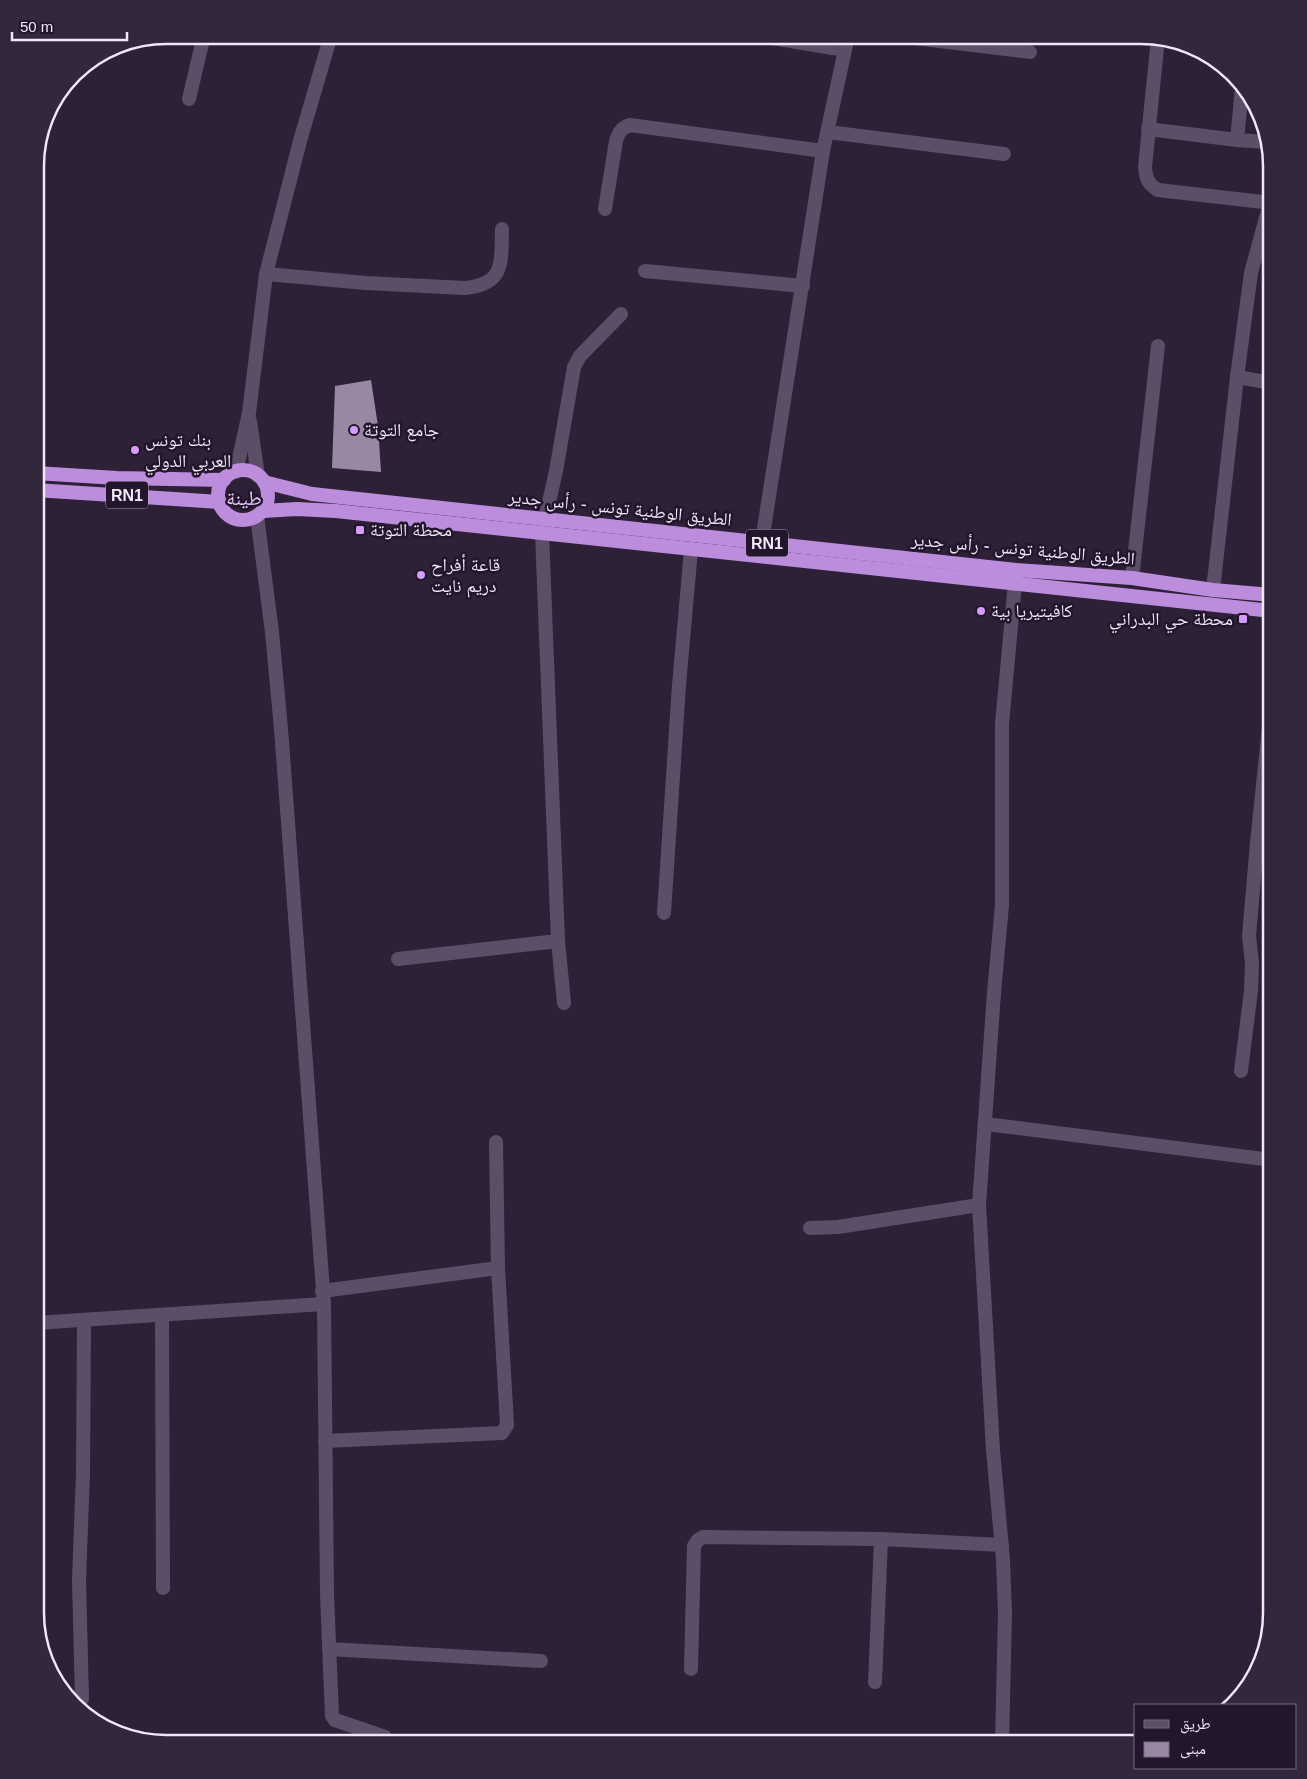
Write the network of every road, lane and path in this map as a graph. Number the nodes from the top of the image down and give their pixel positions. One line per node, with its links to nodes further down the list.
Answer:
1 (202, 44): 10 (street)
2 (328, 44): 22 (street)
3 (808, 44): 7 (street)
4 (846, 44): 7 (street)
5 (964, 44): 8 (street)
6 (1157, 45): 11 (street)
7 (845, 50): 12 (street)
8 (1030, 52)
9 (1241, 96): 13 (street)
10 (188, 100)
11 (1148, 129): 13 (street); 17 (street)
12 (828, 132): 15 (street); 16 (street)
13 (1237, 140): 14 (street)
14 (1260, 142)
15 (823, 151): 18 (street); 23 (street)
16 (1004, 154)
17 (1263, 202)
18 (606, 209)
19 (502, 229): 22 (street)
20 (1263, 231): 26 (street)
21 (645, 271): 23 (street)
22 (266, 274): 28 (street)
23 (803, 286): 38 (street)
24 (621, 314): 36 (street)
25 (1158, 346): 42 (street)
26 (1237, 378): 27 (street); 43 (street)
27 (1263, 382)
28 (249, 413): 29 (street); 31 (street)
29 (236, 472): 31 (highway, RN1); 32 (highway)
30 (44, 474): 32 (highway, RN1)
31 (261, 479): 35 (highway); 36 (highway, الطريق الوطنية تونس - رأس جدير / RN1)
32 (224, 480): 34 (highway)
33 (44, 490): 34 (highway, RN1)
34 (220, 502): 35 (highway, RN1)
35 (260, 513): 37 (highway, الطريق الوطنية تونس - رأس جدير / RN1); 58 (street)
36 (544, 518): 37 (street); 38 (highway, الطريق الوطنية تونس - رأس جدير / RN1)
37 (542, 533): 39 (highway, الطريق الوطنية تونس - رأس جدير / RN1); 48 (street)
38 (761, 543): 40 (street); 41 (highway, الطريق الوطنية تونس - رأس جدير / RN1)
39 (691, 550): 40 (highway, الطريق الوطنية تونس - رأس جدير / RN1); 47 (street)
40 (760, 557): 41 (highway, الطريق الوطنية تونس - رأس جدير / RN1)
41 (1016, 577): 42 (highway, الطريق الوطنية تونس - رأس جدير / RN1); 45 (highway, الطريق الوطنية تونس - رأس جدير / RN1); 52 (street)
42 (1132, 578): 43 (highway, الطريق الوطنية تونس - رأس جدير / RN1)
43 (1213, 590): 44 (highway, الطريق الوطنية تونس - رأس جدير / RN1)
44 (1263, 595)
45 (1263, 611)
46 (1263, 779): 51 (street)
47 (664, 913)
48 (558, 940): 49 (street); 50 (street)
49 (398, 959)
50 (564, 1003)
51 (1241, 1071)
52 (986, 1124): 54 (street); 55 (street)
53 (496, 1142): 57 (street)
54 (1263, 1159)
55 (979, 1205): 56 (street); 64 (street)
56 (810, 1228)
57 (498, 1268): 58 (street); 62 (street)
58 (323, 1298): 59 (street); 62 (street)
59 (162, 1315): 60 (street); 65 (street)
60 (84, 1320): 61 (street); 70 (street)
61 (44, 1322)
62 (325, 1441): 66 (street)
63 (881, 1539): 64 (street); 68 (street); 69 (street)
64 (1002, 1545): 72 (street)
65 (163, 1588)
66 (329, 1649): 67 (street); 71 (street)
67 (541, 1661)
68 (691, 1669)
69 (875, 1682)
70 (82, 1699)
71 (380, 1735)
72 (1002, 1735)

